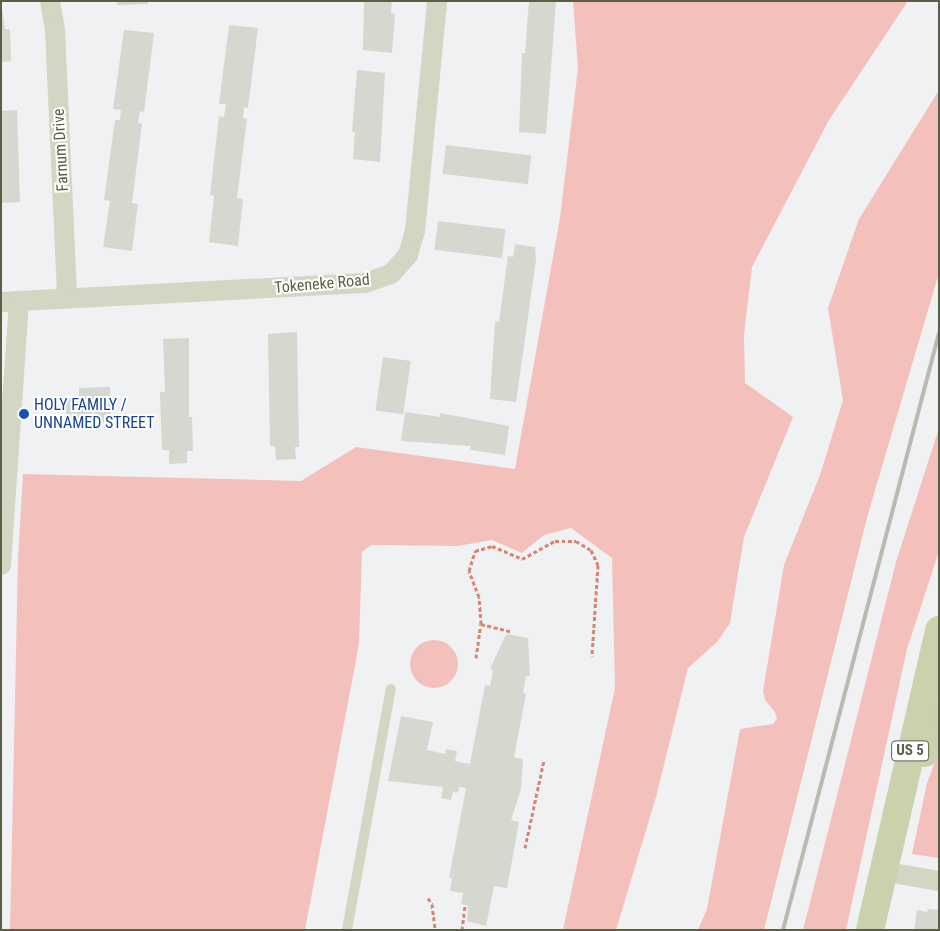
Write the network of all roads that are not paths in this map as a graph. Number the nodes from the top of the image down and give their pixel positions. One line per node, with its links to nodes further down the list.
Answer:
1 (50, 1): 3 (street, Farnum Drive)
2 (437, 1): 3 (street, Tokeneke Road)
3 (67, 300): 4 (street, Tokeneke Road)
4 (10, 302): 5 (street)
5 (1, 565)
6 (939, 630): 9 (main road, US 5)
7 (391, 689): 11 (lane)
8 (939, 713): 9 (main road, US 5)
9 (881, 871): 10 (street); 12 (main road, US 5)
10 (939, 881)
11 (347, 930)
12 (870, 930)

